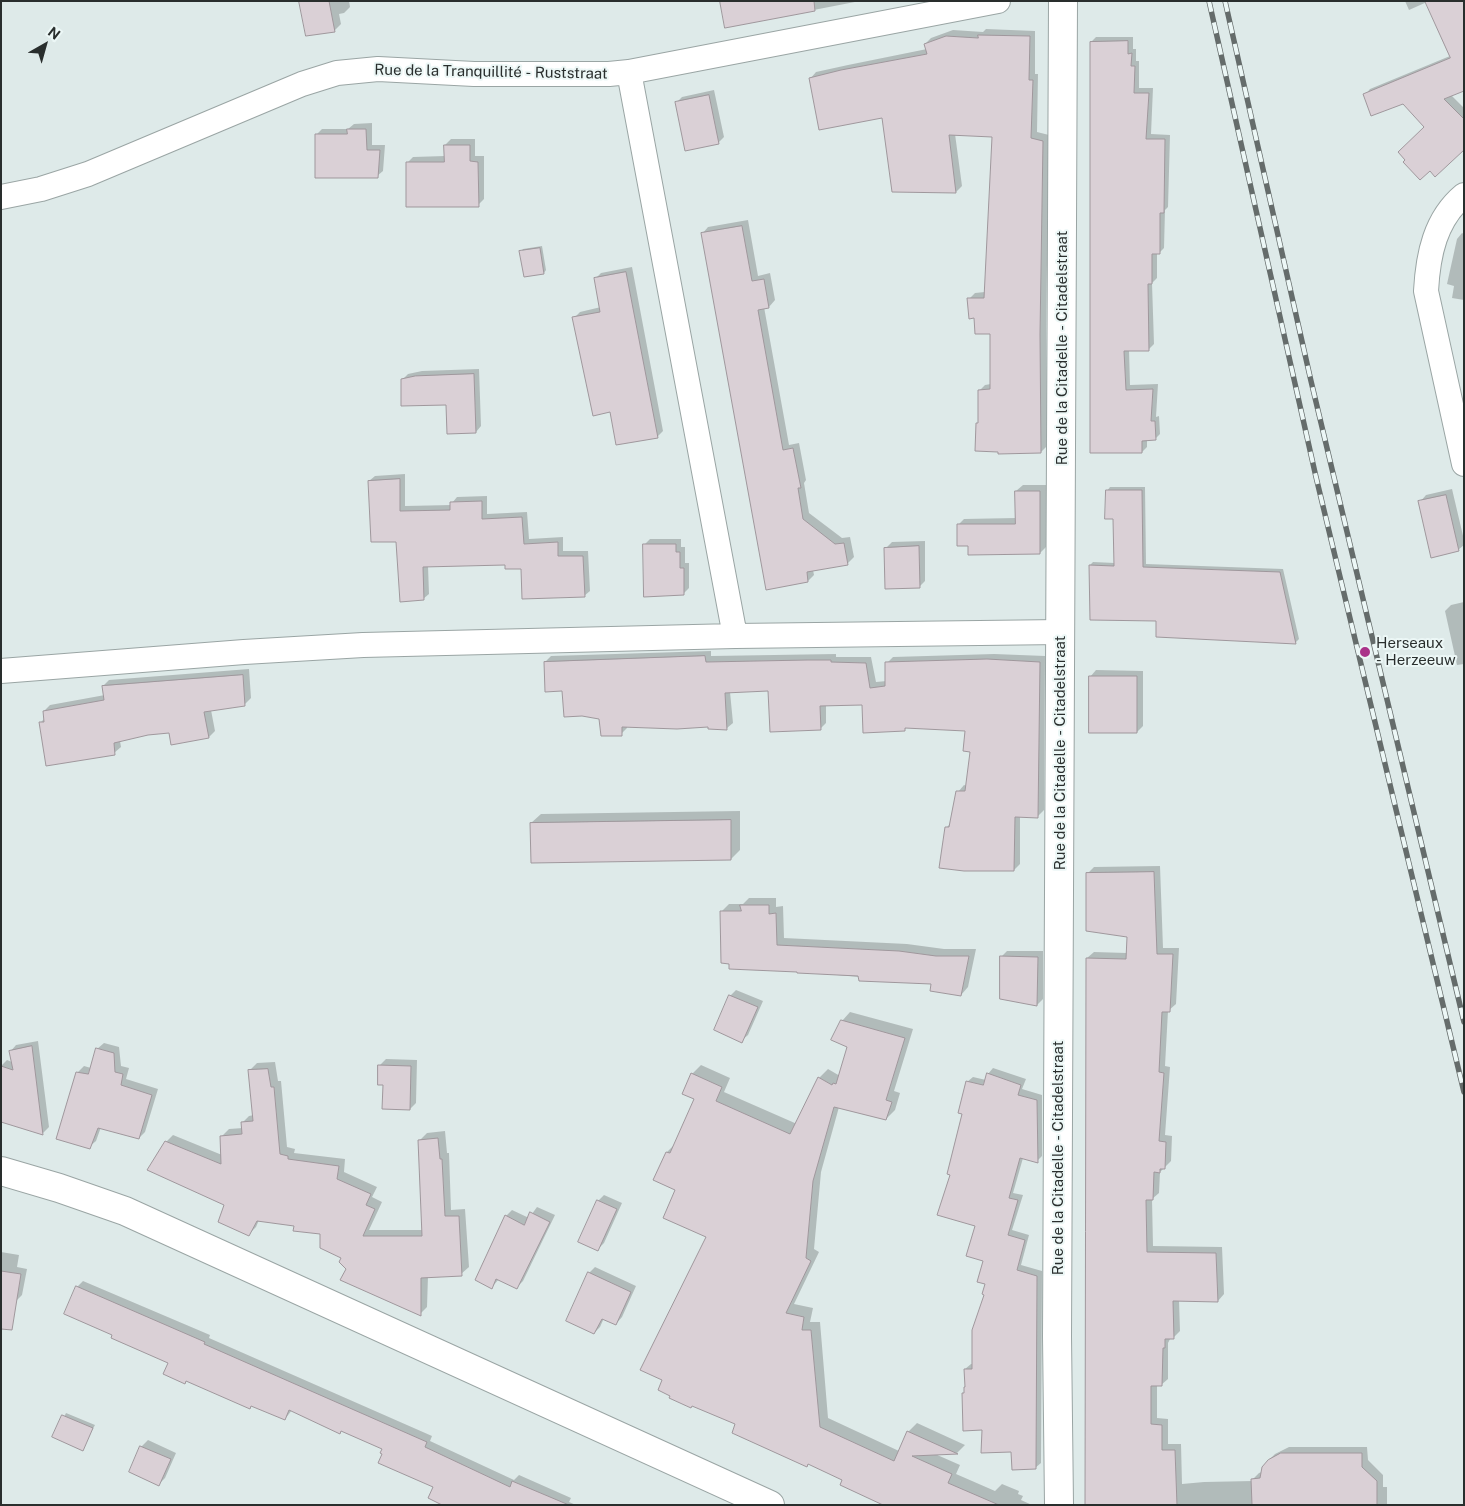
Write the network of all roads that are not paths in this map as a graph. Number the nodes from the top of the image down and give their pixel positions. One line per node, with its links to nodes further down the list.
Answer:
1 (998, 1): 3 (street, Rue de la Tranquillité - Ruststraat)
2 (1063, 1): 7 (street, Rue de la Citadelle - Citadelstraat)
3 (630, 72): 5 (street, Rue de la Tranquillité - Ruststraat); 8 (street)
4 (1464, 195): 6 (street)
5 (1, 197)
6 (1464, 464)
7 (1061, 632): 8 (street); 12 (street, Rue de la Citadelle - Citadelstraat)
8 (735, 636): 9 (street)
9 (1, 671)
10 (1, 1171): 11 (street)
11 (770, 1505)
12 (1059, 1505)

